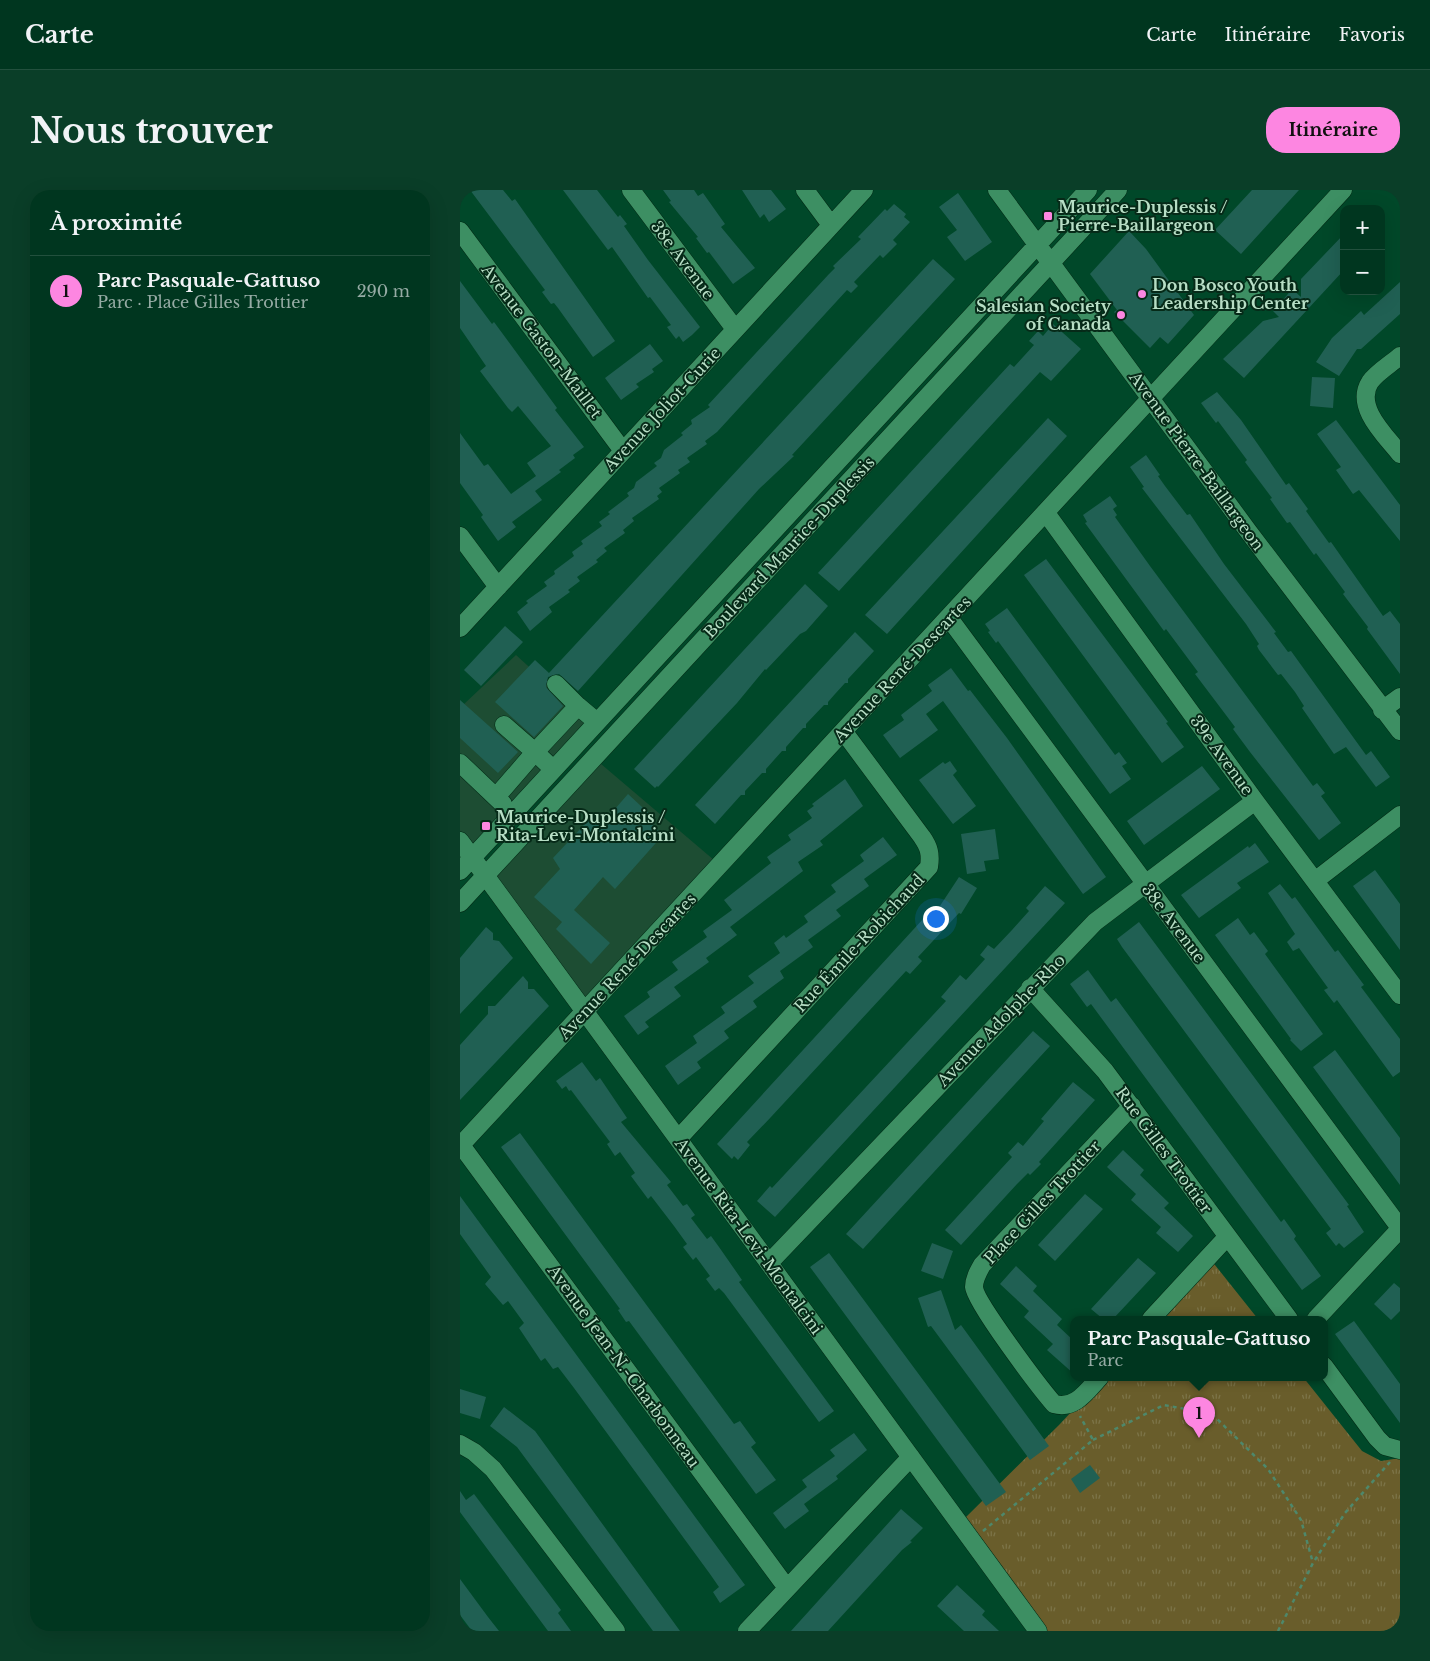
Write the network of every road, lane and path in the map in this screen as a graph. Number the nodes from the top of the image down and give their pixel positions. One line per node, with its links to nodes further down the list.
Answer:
1 (631, 190): 12 (street, 38e Avenue)
2 (805, 190): 8 (street)
3 (864, 190): 8 (street, Avenue Joliot-Curie)
4 (997, 190): 10 (street, Avenue Pierre-Baillargeon)
5 (1088, 190): 10 (street, Boulevard Maurice-Duplessis)
6 (1118, 190): 11 (street, Boulevard Maurice-Duplessis)
7 (1342, 190): 14 (street, Avenue René-Descartes)
8 (831, 225): 12 (street, Avenue Joliot-Curie)
9 (460, 231): 15 (street, Avenue Gaston-Maillet)
10 (1038, 244): 11 (street, Avenue Pierre-Baillargeon); 26 (street, Boulevard Maurice-Duplessis)
11 (1051, 263): 14 (street, Avenue Pierre-Baillargeon); 40 (street, Boulevard Maurice-Duplessis)
12 (735, 329): 15 (street, Avenue Joliot-Curie)
13 (1400, 356): 16 (street)
14 (1151, 399): 17 (street, Avenue René-Descartes); 25 (street, Avenue Pierre-Baillargeon)
15 (623, 451): 19 (street, Avenue Joliot-Curie)
16 (1400, 454)
17 (1046, 513): 20 (street, Avenue René-Descartes); 34 (street, 39e Avenue)
18 (460, 536): 19 (street)
19 (498, 587): 21 (street, Avenue Joliot-Curie)
20 (950, 618): 29 (street, Avenue René-Descartes); 42 (street, 38e Avenue)
21 (460, 628)
22 (556, 684): 24 (street)
23 (1400, 697): 25 (street)
24 (578, 706): 26 (street); 30 (street)
25 (1382, 710): 28 (street, Avenue Pierre-Baillargeon)
26 (597, 722): 32 (street, Boulevard Maurice-Duplessis)
27 (504, 725): 30 (street)
28 (1400, 731)
29 (844, 732): 46 (street, Avenue René-Descartes); 48 (street, Rue Émile-Robichaud)
30 (539, 748): 32 (street); 33 (street)
31 (460, 763): 33 (street)
32 (557, 765): 35 (street, Boulevard Maurice-Duplessis)
33 (496, 797): 35 (street)
34 (1256, 801): 41 (street, 39e Avenue); 42 (street, Avenue Adolphe-Rho)
35 (513, 813): 38 (street, Boulevard Maurice-Duplessis)
36 (1400, 815): 41 (street)
37 (460, 841): 38 (street, Avenue Rita-Levi-Montalcini)
38 (472, 856): 39 (street, Boulevard Maurice-Duplessis); 40 (street, Avenue Rita-Levi-Montalcini)
39 (460, 871)
40 (486, 876): 43 (street, Boulevard Maurice-Duplessis); 46 (street, Avenue Rita-Levi-Montalcini)
41 (1316, 880): 45 (street, 39e Avenue)
42 (1146, 885): 44 (street, Avenue Adolphe-Rho); 50 (street, 38e Avenue)
43 (460, 903)
44 (1030, 988): 47 (street, Rue Gilles Trottier); 52 (street, Avenue Adolphe-Rho)
45 (1400, 995)
46 (584, 1013): 48 (street, Avenue Rita-Levi-Montalcini); 49 (street, Avenue René-Descartes)
47 (1132, 1106): 51 (street, Rue Gilles Trottier); 58 (street, Place Gilles Trottier)
48 (678, 1139): 52 (street, Avenue Rita-Levi-Montalcini)
49 (460, 1146): 65 (street, Avenue Jean-N.-Charbonneau)
50 (1400, 1229): 55 (street)
51 (1228, 1237): 53 (street); 54 (street, Rue Gilles Trottier)
52 (769, 1264): 62 (street, Avenue Rita-Levi-Montalcini)
53 (1154, 1316)
54 (1287, 1316)
55 (1319, 1316)
56 (1328, 1371): 61 (street)
57 (1096, 1381): 58 (street)
58 (1074, 1403): 59 (path)
59 (1092, 1440): 63 (path); 64 (path)
60 (460, 1444): 66 (street)
61 (1397, 1454): 64 (path)
62 (911, 1457): 63 (street, Avenue Rita-Levi-Montalcini); 65 (street)
63 (972, 1540): 68 (street, Avenue Rita-Levi-Montalcini)
64 (1313, 1563): 69 (path)
65 (787, 1588): 67 (street)
66 (616, 1631)
67 (747, 1631)
68 (1038, 1631)
69 (1278, 1631)

